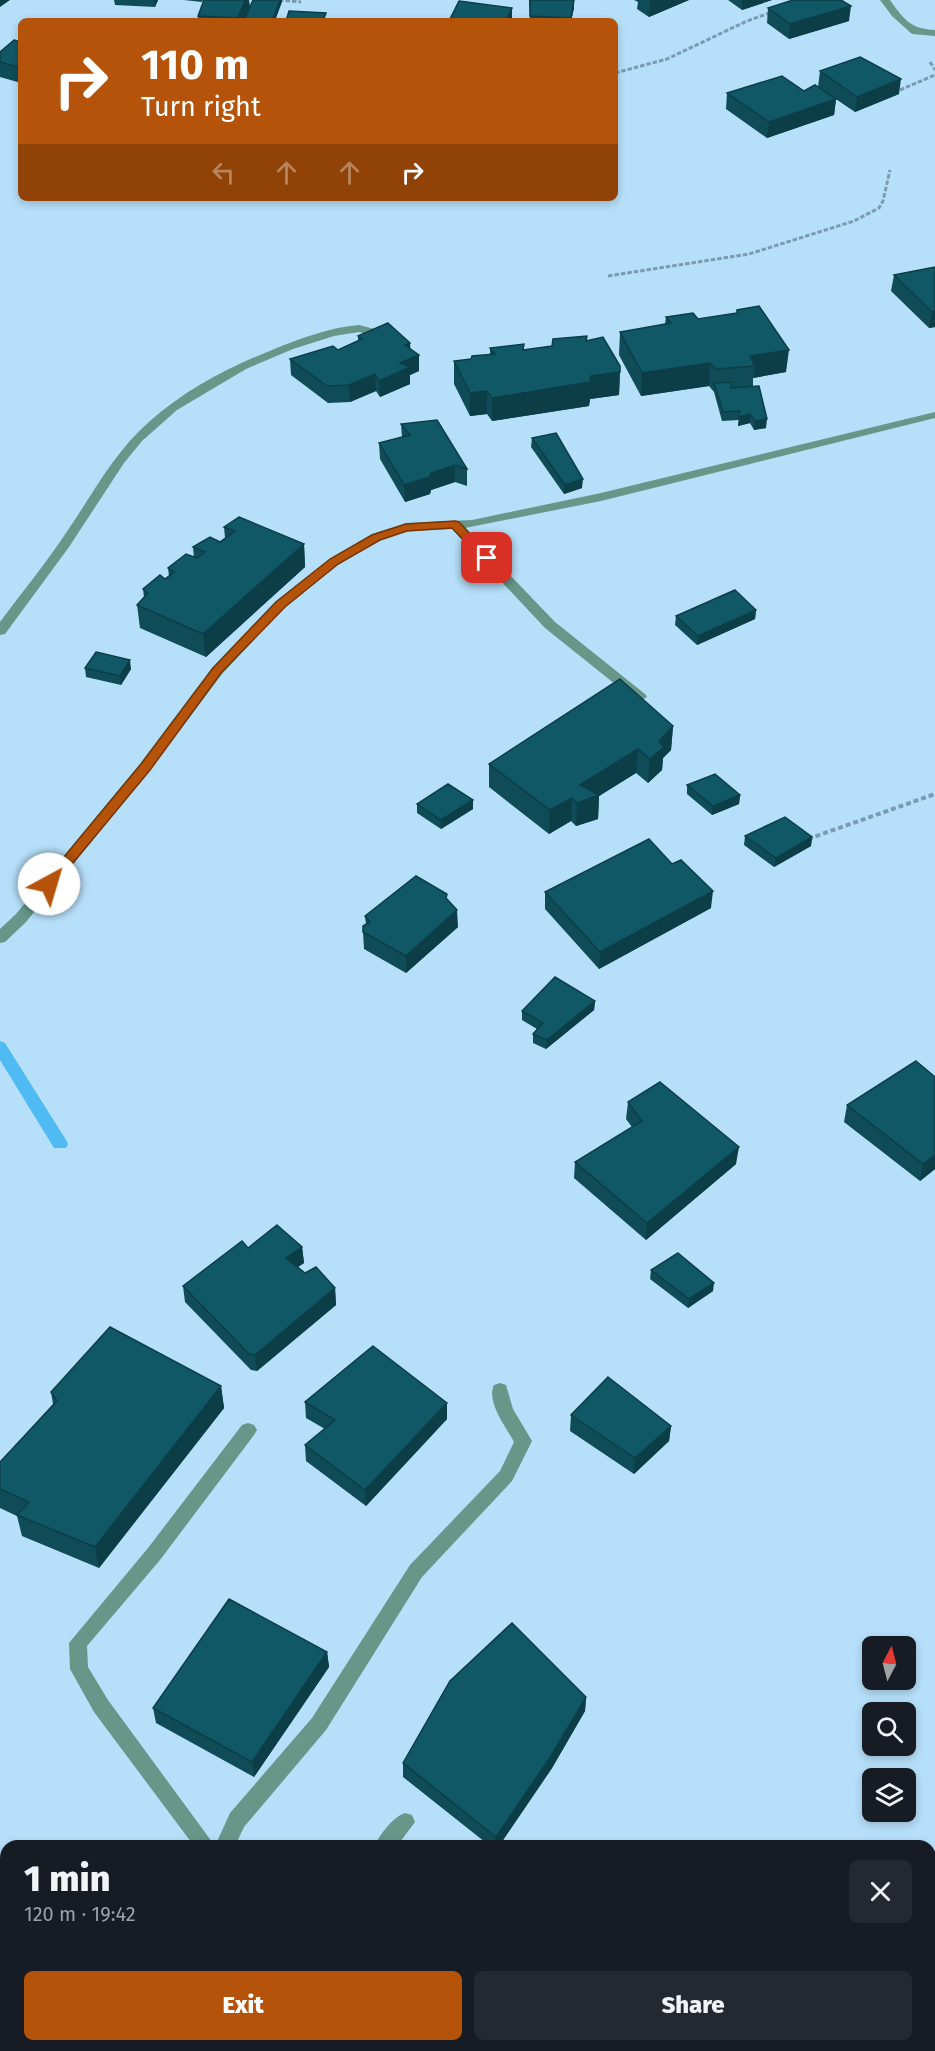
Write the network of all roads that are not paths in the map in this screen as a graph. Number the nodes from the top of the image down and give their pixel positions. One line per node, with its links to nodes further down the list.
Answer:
1 (885, 0): 2 (street)
2 (935, 33)
3 (396, 353): 6 (street)
4 (935, 415): 5 (street)
5 (455, 525): 7 (street); 8 (street)
6 (0, 631)
7 (640, 697)
8 (0, 938)
9 (500, 1390): 13 (street)
10 (248, 1430): 12 (street)
11 (405, 1822): 14 (street)
12 (201, 1840)
13 (228, 1840)
14 (390, 1840)

